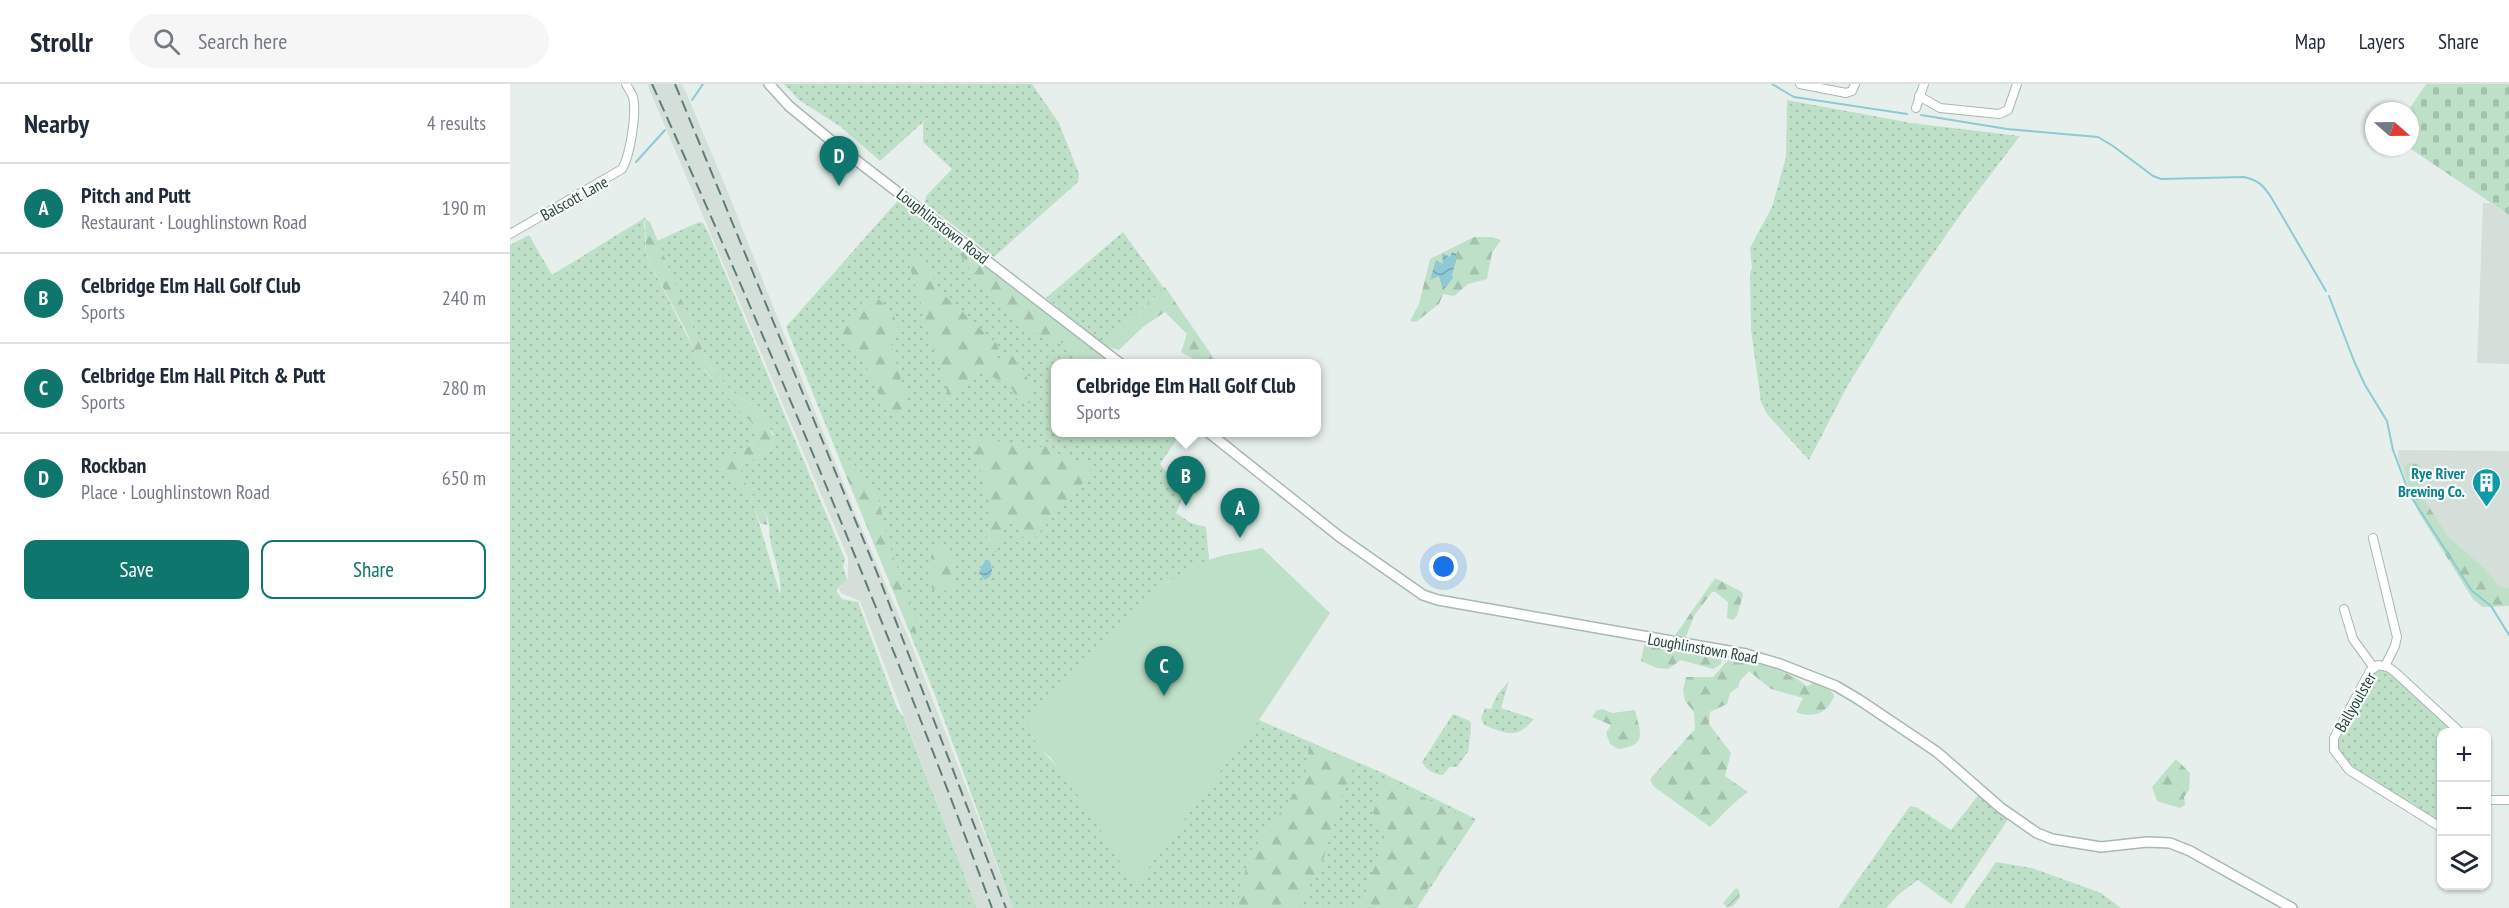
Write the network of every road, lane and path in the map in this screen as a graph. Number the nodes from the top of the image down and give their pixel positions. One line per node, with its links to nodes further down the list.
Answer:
1 (626, 84): 9 (street, Balscott Lane)
2 (769, 84): 10 (street, Loughlinstown Road)
3 (1800, 84): 6 (street)
4 (1924, 84): 7 (street)
5 (2017, 84): 7 (street)
6 (1853, 88)
7 (1919, 96): 8 (street)
8 (1916, 108)
9 (510, 234)
10 (1116, 359)
11 (1214, 437): 20 (street, Loughlinstown Road)
12 (2373, 538): 14 (street)
13 (2344, 609): 15 (street)
14 (2385, 666): 15 (street, Ballyoulster); 16 (street, Ballyoulster)
15 (2374, 668): 19 (street, Ballyoulster)
16 (2456, 728)
17 (2491, 800): 18 (street)
18 (2509, 800)
19 (2437, 825)
20 (2292, 908)

